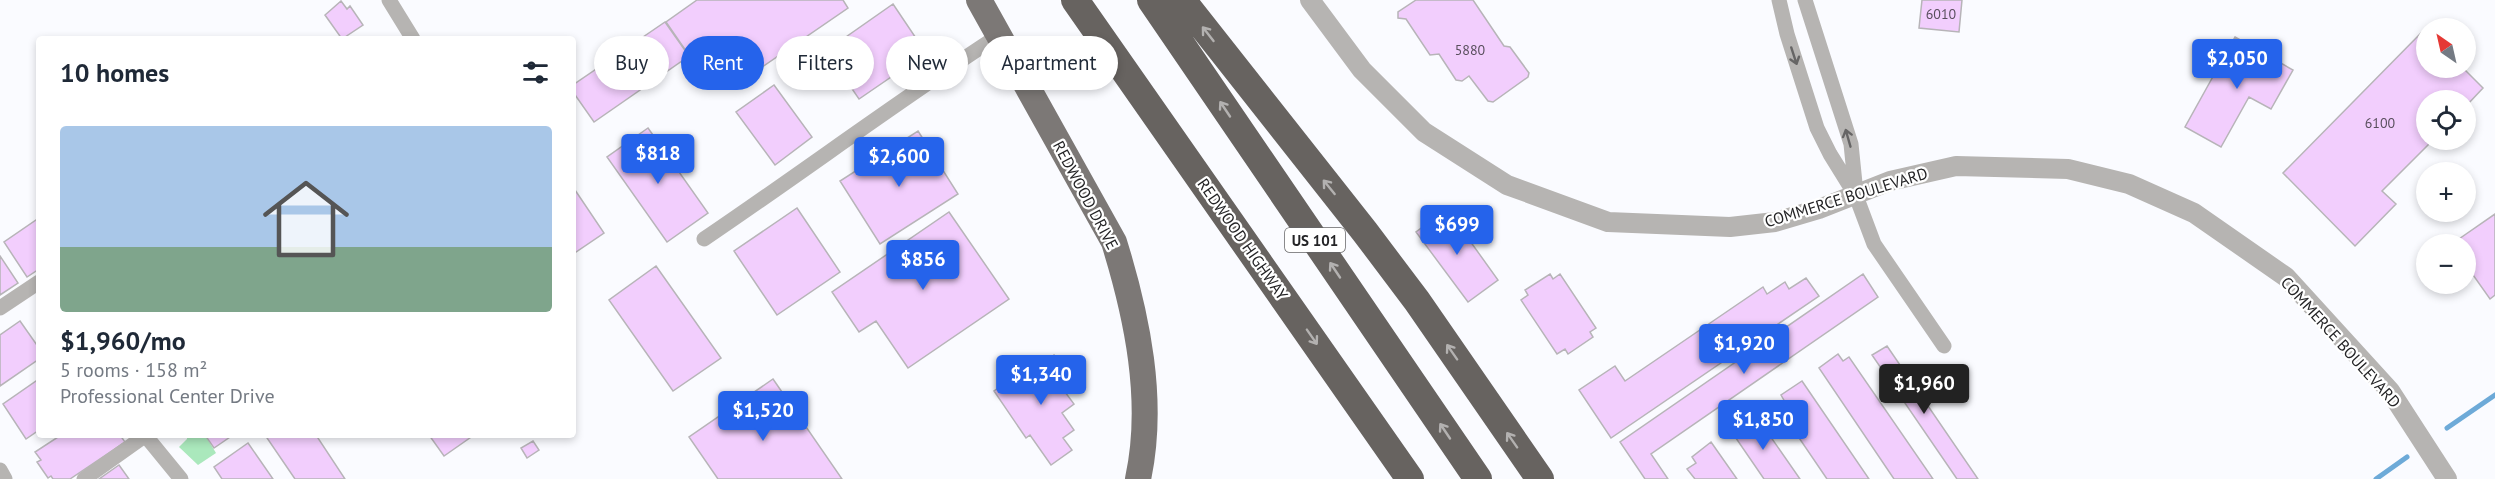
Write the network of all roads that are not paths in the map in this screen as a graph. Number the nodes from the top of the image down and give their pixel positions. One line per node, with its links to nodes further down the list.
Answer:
1 (389, 0): 9 (street)
2 (979, 0): 10 (main road, REDWOOD DRIVE)
3 (1075, 0): 18 (highway, REDWOOD HIGHWAY, one-way to 18)
4 (1151, 0): 28 (highway, US 101, one-way to 4)
5 (1182, 0): 29 (highway, one-way to 5)
6 (1310, 0): 13 (street, COMMERCE BOULEVARD)
7 (1779, 0): 13 (street, one-way to 13)
8 (1805, 0): 13 (street, one-way to 8)
9 (411, 36)
10 (998, 36)
11 (980, 48): 14 (street)
12 (1028, 90): 25 (main road, REDWOOD DRIVE)
13 (1856, 196): 17 (street); 30 (street, COMMERCE BOULEVARD)
14 (705, 239)
15 (36, 284): 16 (street)
16 (0, 308)
17 (1944, 346)
18 (1374, 428): 26 (highway); 27 (highway, REDWOOD HIGHWAY)
19 (141, 438): 23 (street)
20 (147, 438): 24 (street)
21 (0, 470): 22 (street)
22 (5, 479)
23 (84, 479)
24 (181, 479)
25 (1138, 479)
26 (1390, 479)
27 (1410, 479)
28 (1478, 479)
29 (1540, 479)
30 (2448, 479)

